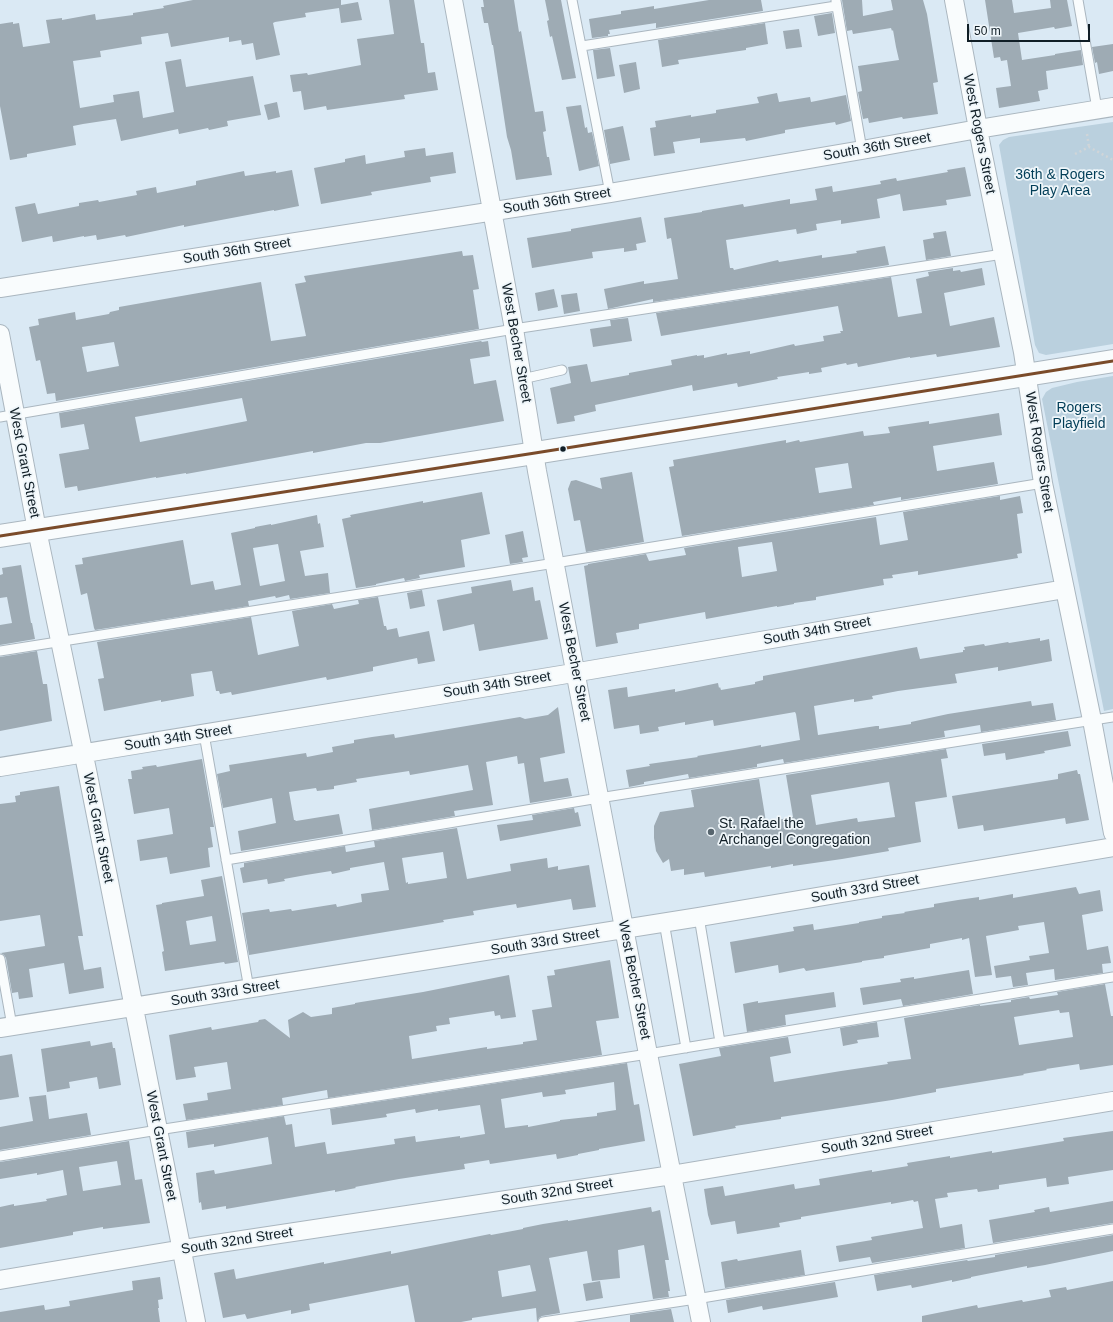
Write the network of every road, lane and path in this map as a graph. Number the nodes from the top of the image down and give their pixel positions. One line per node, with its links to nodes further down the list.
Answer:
1 (453, 0): 15 (street, West Becher Street)
2 (572, 0): 6 (lane)
3 (954, 0): 8 (street, West Rogers Street)
4 (1078, 0): 7 (lane)
5 (836, 3): 6 (lane); 11 (lane)
6 (582, 46): 14 (lane)
7 (1105, 108): 8 (street, South 36th Street)
8 (978, 129): 11 (street, South 36th Street); 16 (street, West Rogers Street)
9 (1087, 134): 10 (path)
10 (1089, 147): 12 (path); 13 (path)
11 (862, 150): 14 (street, South 36th Street)
12 (1075, 154)
13 (1113, 160)
14 (610, 193): 15 (street, South 36th Street)
15 (492, 211): 17 (street, South 36th Street); 18 (street, West Becher Street)
16 (1003, 254): 18 (lane); 22 (street, West Rogers Street)
17 (0, 288)
18 (514, 329): 23 (street, West Becher Street); 24 (lane)
19 (0, 334): 24 (street, West Grant Street)
20 (1113, 361): 22 (main road)
21 (562, 370): 23 (lane)
22 (1027, 374): 25 (main road); 26 (street, West Rogers Street)
23 (522, 379): 25 (street, West Becher Street)
24 (7, 416): 27 (street, West Grant Street)
25 (535, 453): 27 (main road); 29 (street, West Becher Street)
26 (1043, 483): 29 (lane); 30 (street, West Rogers Street)
27 (37, 530): 28 (main road); 31 (street, West Grant Street)
28 (0, 536)
29 (555, 563): 31 (lane); 33 (street, West Becher Street)
30 (1065, 589): 33 (street, South 34th Street); 35 (street, West Rogers Street)
31 (60, 642): 32 (lane); 37 (street, West Grant Street)
32 (0, 651)
33 (576, 672): 36 (street, South 34th Street); 39 (street, West Becher Street)
34 (1113, 717): 35 (lane)
35 (1092, 720): 39 (lane); 40 (street, West Rogers Street)
36 (204, 734): 37 (street, South 34th Street); 42 (lane)
37 (83, 754): 38 (street, South 34th Street); 49 (street, West Grant Street)
38 (0, 767)
39 (599, 798): 42 (lane); 45 (street, West Becher Street)
40 (1113, 833)
41 (1113, 847): 43 (street, South 33rd Street)
42 (226, 860): 48 (lane)
43 (699, 917): 44 (street, South 33rd Street); 51 (lane)
44 (664, 922): 45 (street, South 33rd Street); 52 (lane)
45 (624, 929): 48 (street, South 33rd Street); 53 (street, West Becher Street)
46 (0, 959): 50 (lane)
47 (1113, 977): 51 (lane)
48 (249, 989): 49 (street, South 33rd Street)
49 (134, 1007): 50 (street, South 33rd Street); 55 (street, West Grant Street)
50 (6, 1027)
51 (720, 1042): 52 (lane)
52 (686, 1048): 53 (lane)
53 (648, 1054): 55 (lane); 57 (street, West Becher Street)
54 (1113, 1100): 57 (street, South 32nd Street)
55 (158, 1130): 56 (lane); 59 (street, West Grant Street)
56 (0, 1156)
57 (672, 1175): 59 (street, South 32nd Street); 61 (street, West Becher Street)
58 (1113, 1229): 61 (lane)
59 (181, 1250): 60 (street, South 32nd Street); 62 (street, West Grant Street)
60 (0, 1280)
61 (696, 1299): 63 (lane); 64 (street, West Becher Street)
62 (196, 1322)
63 (543, 1322)
64 (701, 1322)

